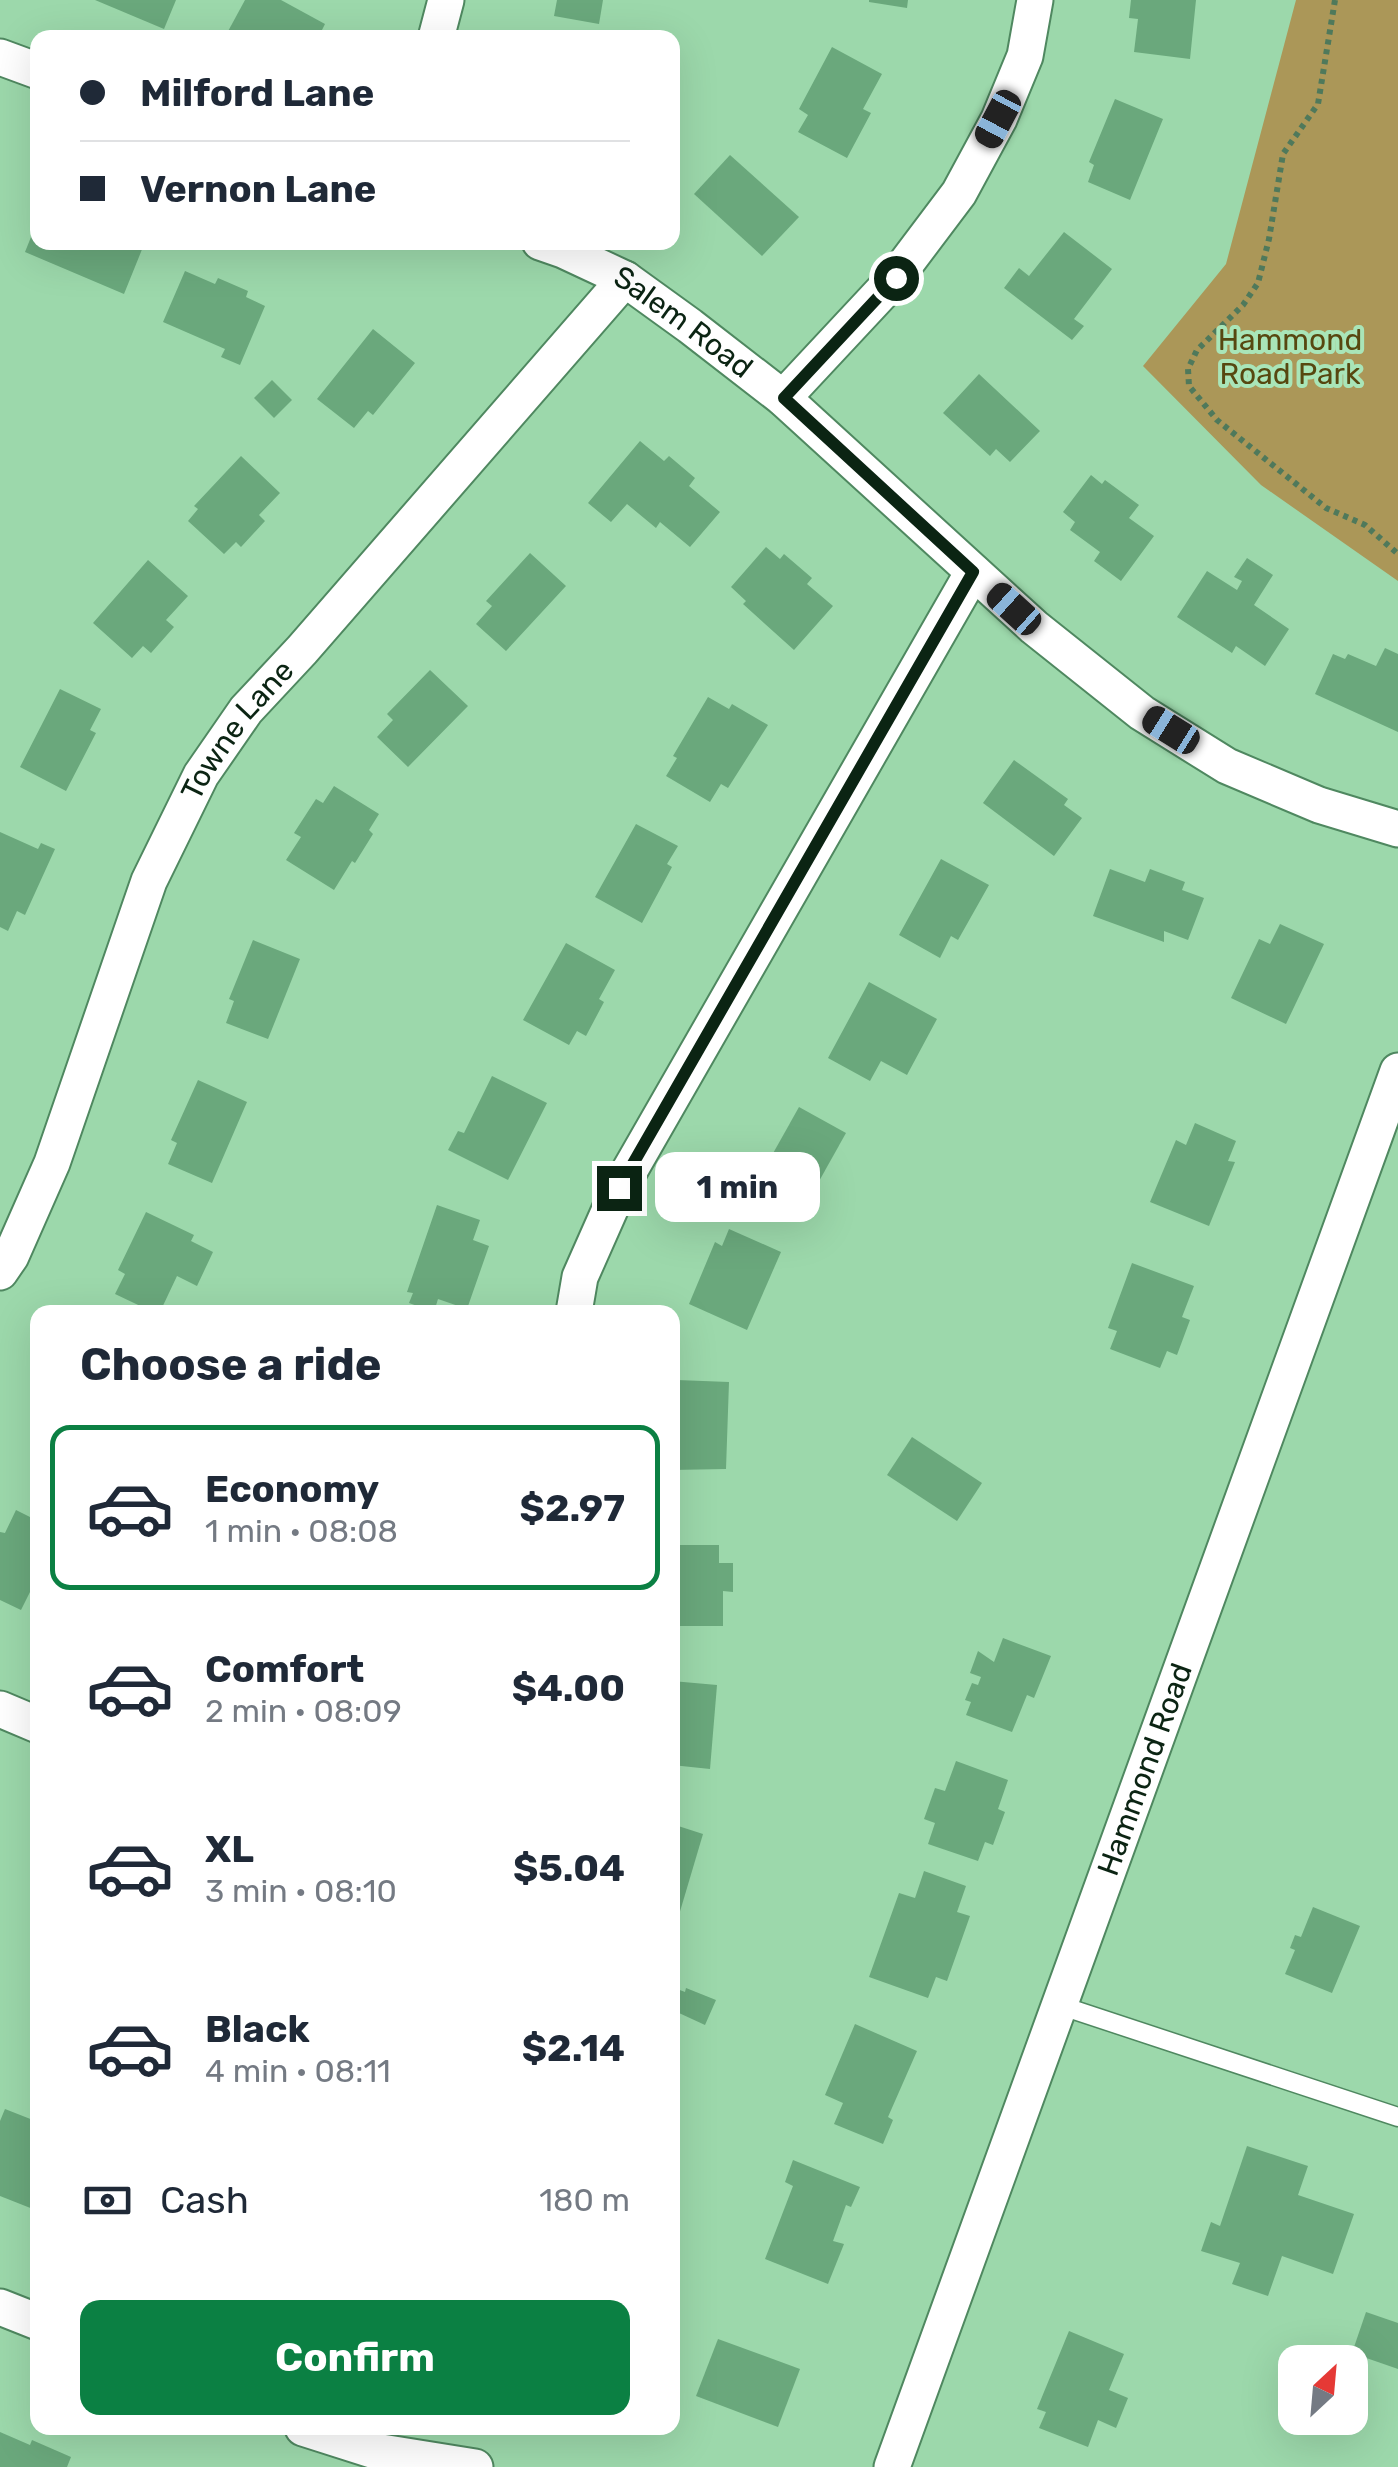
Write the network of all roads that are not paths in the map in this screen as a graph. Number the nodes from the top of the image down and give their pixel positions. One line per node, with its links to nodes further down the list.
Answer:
1 (446, 0): 3 (street)
2 (1035, 0): 8 (street)
3 (438, 30)
4 (0, 57): 5 (street)
5 (30, 68)
6 (563, 250): 7 (street, Salem Road)
7 (624, 279): 8 (street, Salem Road); 12 (street, Towne Lane)
8 (784, 398): 9 (street, Salem Road)
9 (973, 572): 10 (street, Salem Road); 13 (street)
10 (1398, 829)
11 (1398, 1071): 16 (street, Hammond Road)
12 (0, 1272)
13 (575, 1305)
14 (0, 1709): 15 (street)
15 (30, 1721)
16 (1059, 2005): 17 (lane); 22 (street, Hammond Road)
17 (1398, 2117)
18 (0, 2307): 19 (street)
19 (30, 2319)
20 (325, 2435): 21 (street)
21 (475, 2467)
22 (892, 2467)

